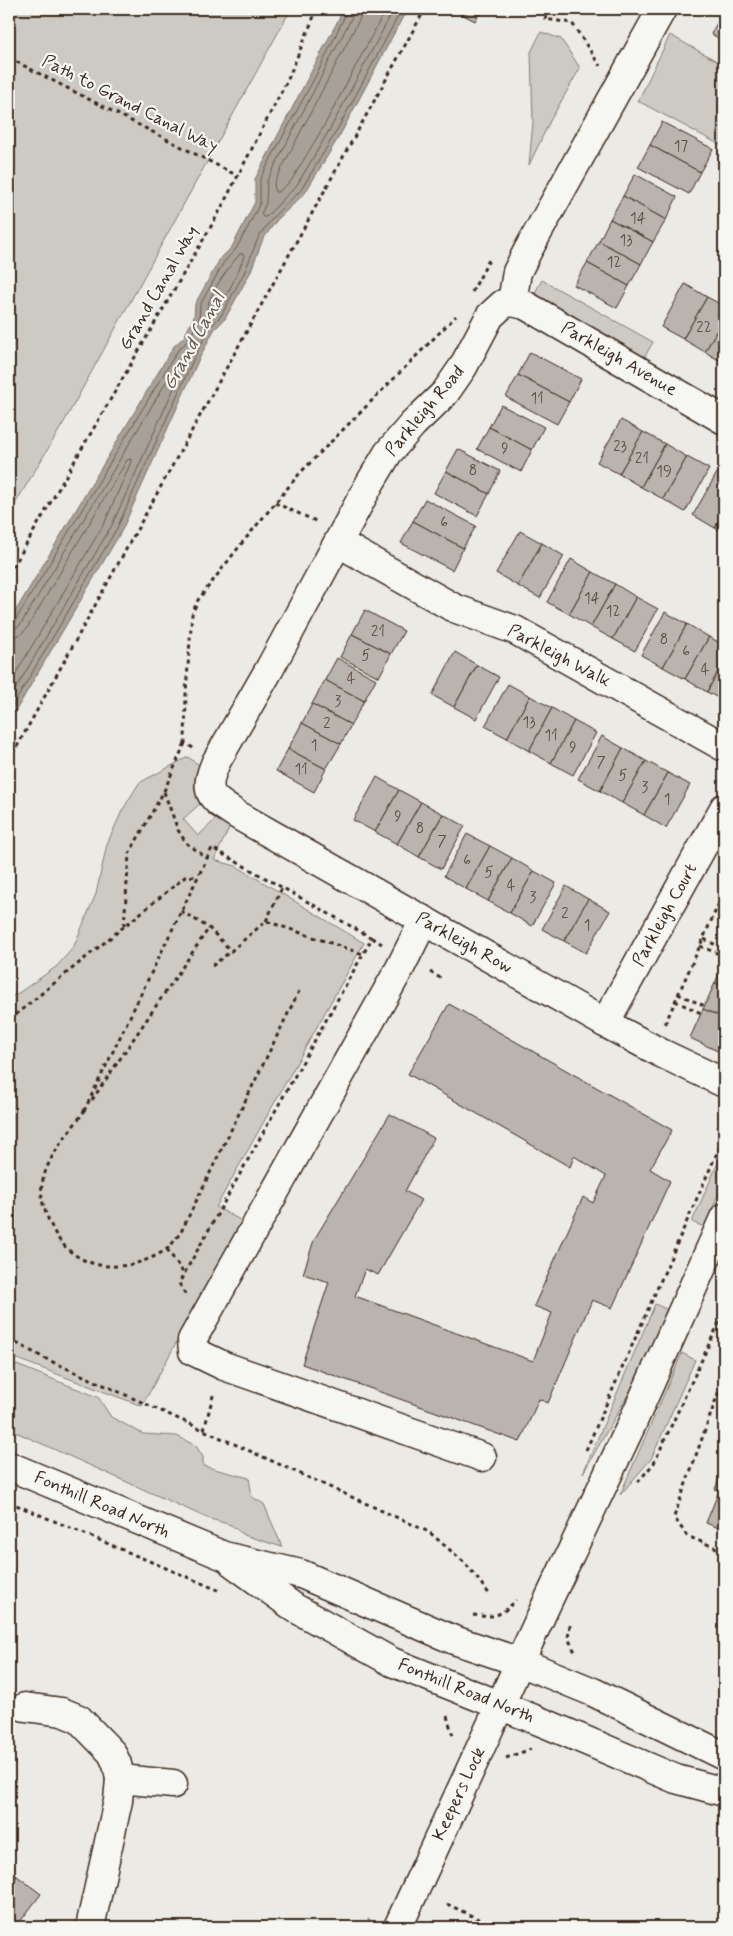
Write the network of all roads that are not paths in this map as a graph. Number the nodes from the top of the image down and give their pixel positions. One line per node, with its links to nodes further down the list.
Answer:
1 (662, 9): 2 (street)
2 (512, 302): 3 (street, Parkleigh Avenue); 4 (street, Parkleigh Road)
3 (724, 420)
4 (339, 543): 5 (street, Parkleigh Walk); 6 (street, Parkleigh Road)
5 (724, 747)
6 (211, 793): 8 (street, Parkleigh Row)
7 (724, 808): 9 (street, Parkleigh Court)
8 (424, 920): 9 (street, Parkleigh Row); 12 (street)
9 (604, 1023): 10 (street, Parkleigh Row)
10 (724, 1083)
11 (724, 1218): 15 (street, Keepers Lock)
12 (482, 1456)
13 (9, 1466): 14 (street, Fonthill Road North)
14 (224, 1556): 15 (street, Fonthill Road North); 16 (street, Fonthill Road North)
15 (520, 1662): 16 (street, Keepers Lock); 18 (street, Fonthill Road North)
16 (500, 1705): 21 (street, Fonthill Road North); 23 (street, Keepers Lock)
17 (26, 1707): 19 (street)
18 (724, 1756)
19 (120, 1779): 20 (street); 22 (street)
20 (173, 1784)
21 (724, 1792)
22 (90, 1927)
23 (398, 1927)

